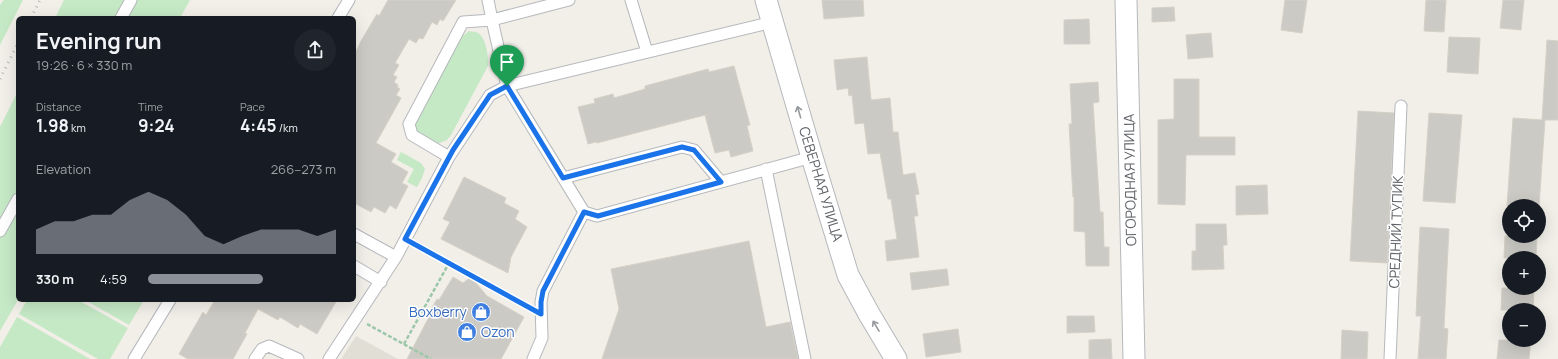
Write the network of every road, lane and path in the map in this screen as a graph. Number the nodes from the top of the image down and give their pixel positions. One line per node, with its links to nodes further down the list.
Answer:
1 (131, 0): 8 (lane)
2 (349, 0): 9 (lane)
3 (488, 0): 10 (lane)
4 (569, 0): 10 (lane)
5 (631, 0): 12 (lane)
6 (766, 0): 11 (street, СЕВЕРНАЯ УЛИЦА)
7 (1126, 0): 41 (street, ОГОРОДНАЯ УЛИЦА)
8 (121, 16)
9 (339, 16)
10 (492, 20): 13 (lane); 15 (lane)
11 (772, 22): 12 (lane); 16 (street, СЕВЕРНАЯ УЛИЦА, one-way to 11)
12 (647, 52): 13 (lane)
13 (507, 86): 15 (lane); 18 (lane)
14 (1401, 106): 42 (lane, СРЕДНИЙ ТУПИК)
15 (449, 157): 24 (lane)
16 (812, 157): 17 (lane); 40 (street, СЕВЕРНАЯ УЛИЦА, one-way to 16)
17 (766, 169): 19 (lane); 39 (lane)
18 (563, 178): 19 (lane); 21 (lane)
19 (721, 182): 21 (lane)
20 (16, 203): 22 (lane)
21 (584, 212): 30 (lane)
22 (0, 231)
23 (356, 235): 25 (lane)
24 (405, 239): 25 (lane); 26 (path)
25 (396, 257): 28 (lane)
26 (449, 263): 30 (path); 32 (path)
27 (356, 267): 28 (lane)
28 (381, 282): 31 (lane)
29 (169, 302): 33 (lane)
30 (541, 314): 38 (lane)
31 (356, 318): 32 (path); 36 (lane)
32 (404, 344): 37 (path)
33 (134, 359)
34 (255, 359): 35 (lane)
35 (298, 359)
36 (329, 359)
37 (431, 359)
38 (533, 359)
39 (805, 359)
40 (896, 359)
41 (1134, 359)
42 (1390, 359)

